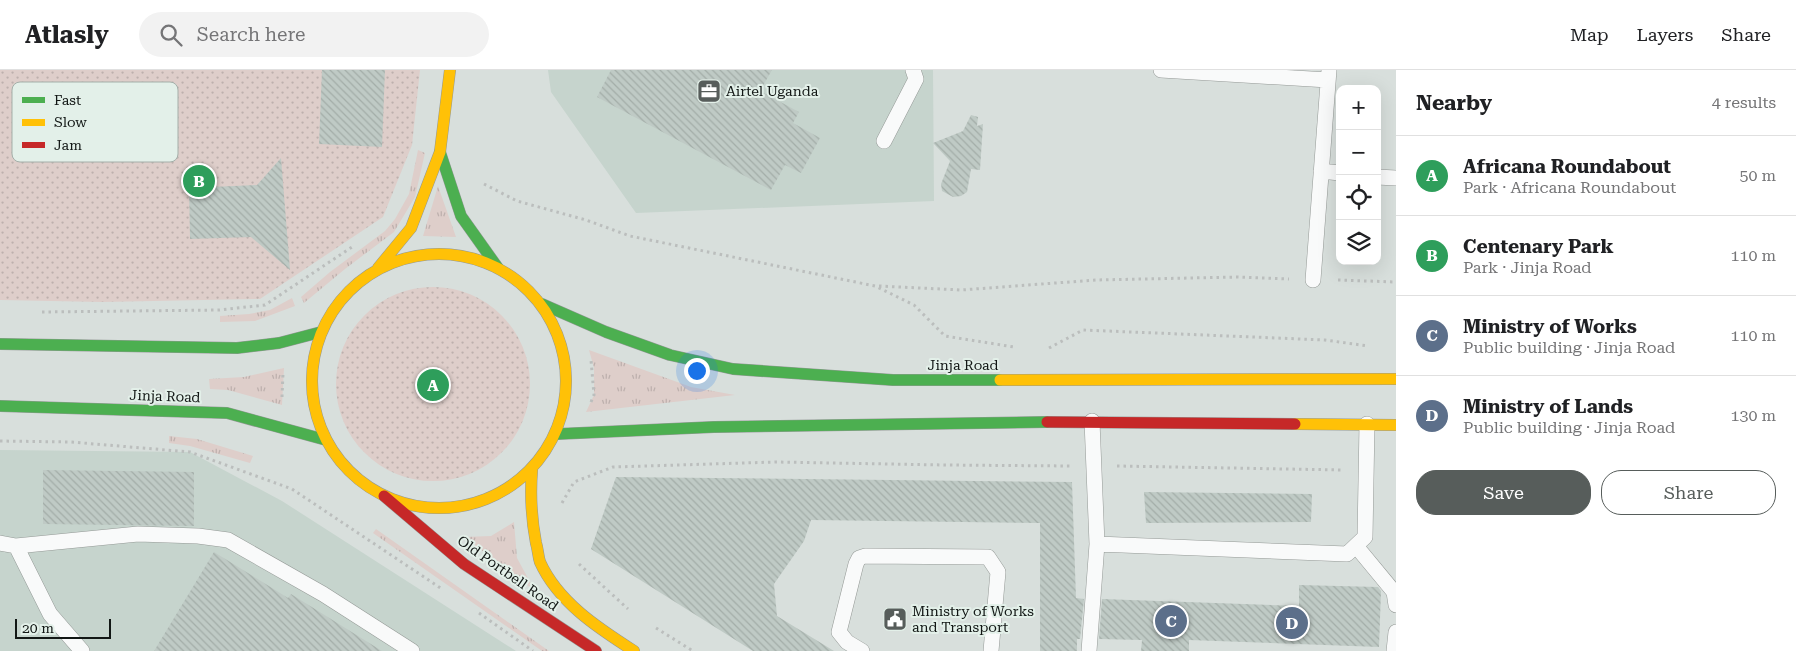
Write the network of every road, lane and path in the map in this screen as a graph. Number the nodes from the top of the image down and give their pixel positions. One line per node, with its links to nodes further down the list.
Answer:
1 (450, 70): 6 (main road)
2 (913, 70): 5 (lane)
3 (1161, 70): 4 (lane)
4 (1328, 75): 7 (lane)
5 (884, 141)
6 (442, 157): 12 (main road); 13 (main road); 16 (path)
7 (1321, 171): 8 (lane); 14 (lane)
8 (1336, 173)
9 (1381, 177): 10 (lane)
10 (1396, 178)
11 (360, 242): 18 (path)
12 (378, 268): 13 (main road); 19 (main road)
13 (498, 268): 17 (main road)
14 (1313, 280): 15 (path); 16 (path)
15 (1396, 282)
16 (875, 286): 22 (path)
17 (542, 304): 26 (main road, Jinja Road); 33 (main road)
18 (40, 312)
19 (321, 332): 20 (main road); 34 (main road)
20 (0, 344)
21 (1369, 346): 23 (path)
22 (1023, 349)
23 (1042, 352)
24 (591, 357): 27 (path)
25 (284, 368): 28 (path)
26 (1396, 379)
27 (590, 404)
28 (282, 405)
29 (0, 406): 34 (main road, Jinja Road)
30 (1092, 420): 31 (main road); 33 (main road); 36 (lane)
31 (1367, 424): 32 (main road); 38 (lane)
32 (1396, 425)
33 (556, 434): 37 (main road)
34 (326, 440): 39 (main road)
35 (0, 441): 46 (path)
36 (1094, 466): 38 (path); 40 (path); 42 (lane)
37 (532, 470): 39 (main road); 56 (main road, Old Portbell Road)
38 (1367, 470): 44 (lane)
39 (384, 496): 55 (main road, Old Portbell Road)
40 (559, 508)
41 (0, 543): 43 (lane)
42 (1096, 544): 44 (lane); 60 (lane)
43 (16, 546): 52 (lane); 53 (lane)
44 (1356, 546): 47 (lane)
45 (578, 562): 49 (path)
46 (449, 593)
47 (1396, 605)
48 (472, 609): 54 (path)
49 (634, 614)
50 (650, 624): 57 (path)
51 (1396, 632): 61 (lane)
52 (82, 651)
53 (412, 651)
54 (533, 651)
55 (596, 651)
56 (634, 651)
57 (693, 651)
58 (862, 651): 59 (lane)
59 (991, 651)
60 (1089, 651)
61 (1394, 651)

